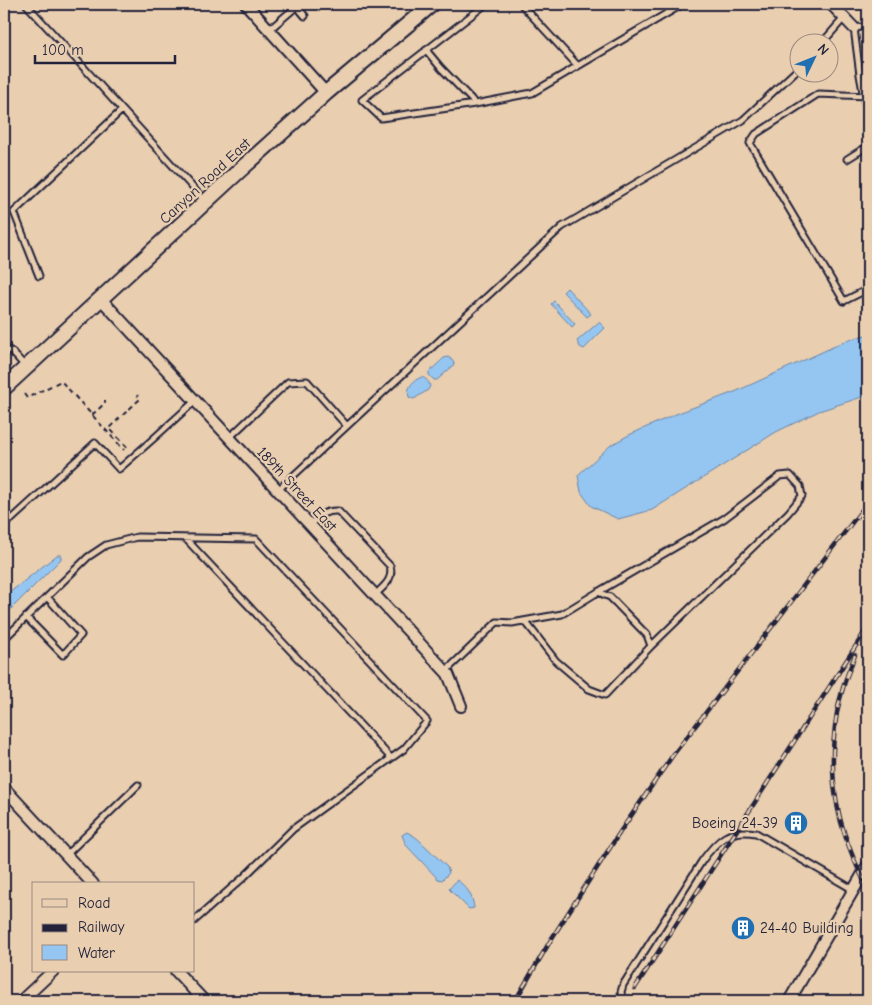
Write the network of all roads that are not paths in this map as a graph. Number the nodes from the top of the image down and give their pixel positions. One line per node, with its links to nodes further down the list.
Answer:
1 (26, 4): 23 (lane)
2 (246, 4): 15 (street)
3 (432, 4): 20 (main road, Canyon Road East)
4 (486, 4): 17 (lane)
5 (521, 4): 18 (lane)
6 (664, 4): 10 (lane)
7 (683, 4): 10 (lane)
8 (831, 4): 12 (street)
9 (295, 5): 11 (lane); 15 (lane)
10 (671, 11): 18 (lane)
11 (305, 16)
12 (844, 18): 14 (street); 16 (lane)
13 (868, 26): 14 (lane)
14 (854, 28): 21 (lane)
15 (269, 30): 20 (street)
16 (832, 32)
17 (426, 50): 22 (lane); 22 (lane)
18 (578, 66): 22 (lane)
19 (790, 76): 35 (lane)
20 (326, 93): 27 (main road, Canyon Road East)
21 (866, 96): 24 (lane); 29 (lane)
22 (475, 104)
23 (122, 110): 27 (lane); 28 (lane)
24 (868, 119)
25 (868, 146): 26 (lane)
26 (847, 159)
27 (206, 202): 30 (main road, Canyon Road East)
28 (39, 276)
29 (868, 289)
30 (101, 299): 32 (main road, Canyon Road East); 34 (street, 189th Street East)
31 (4, 347): 32 (lane)
32 (26, 368): 33 (main road, Canyon Road East)
33 (4, 388)
34 (195, 401): 36 (street, 189th Street East); 38 (lane)
35 (347, 426): 36 (lane); 37 (lane)
36 (229, 438): 37 (street, 189th Street East)
37 (278, 490): 39 (street, 189th Street East)
38 (4, 524)
39 (310, 525): 42 (street, 189th Street East); 42 (lane)
40 (186, 538): 43 (lane); 50 (lane); 50 (lane)
41 (598, 592): 45 (lane); 47 (lane); 47 (lane)
42 (375, 595): 48 (street, 189th Street East)
43 (46, 597): 44 (lane); 44 (lane)
44 (26, 617): 46 (lane)
45 (525, 620): 47 (lane); 48 (lane)
46 (4, 638)
47 (651, 646)
48 (446, 671): 49 (street, 189th Street East)
49 (461, 706)
50 (391, 758): 57 (lane)
51 (138, 785): 53 (lane)
52 (4, 788): 53 (street)
53 (66, 854): 55 (street)
54 (868, 865): 56 (street)
55 (91, 882)
56 (854, 890): 62 (lane); 63 (street)
57 (195, 920)
58 (52, 972): 61 (street)
59 (177, 972): 60 (street)
60 (199, 1000)
61 (21, 1001)
62 (623, 1001)
63 (790, 1001)

